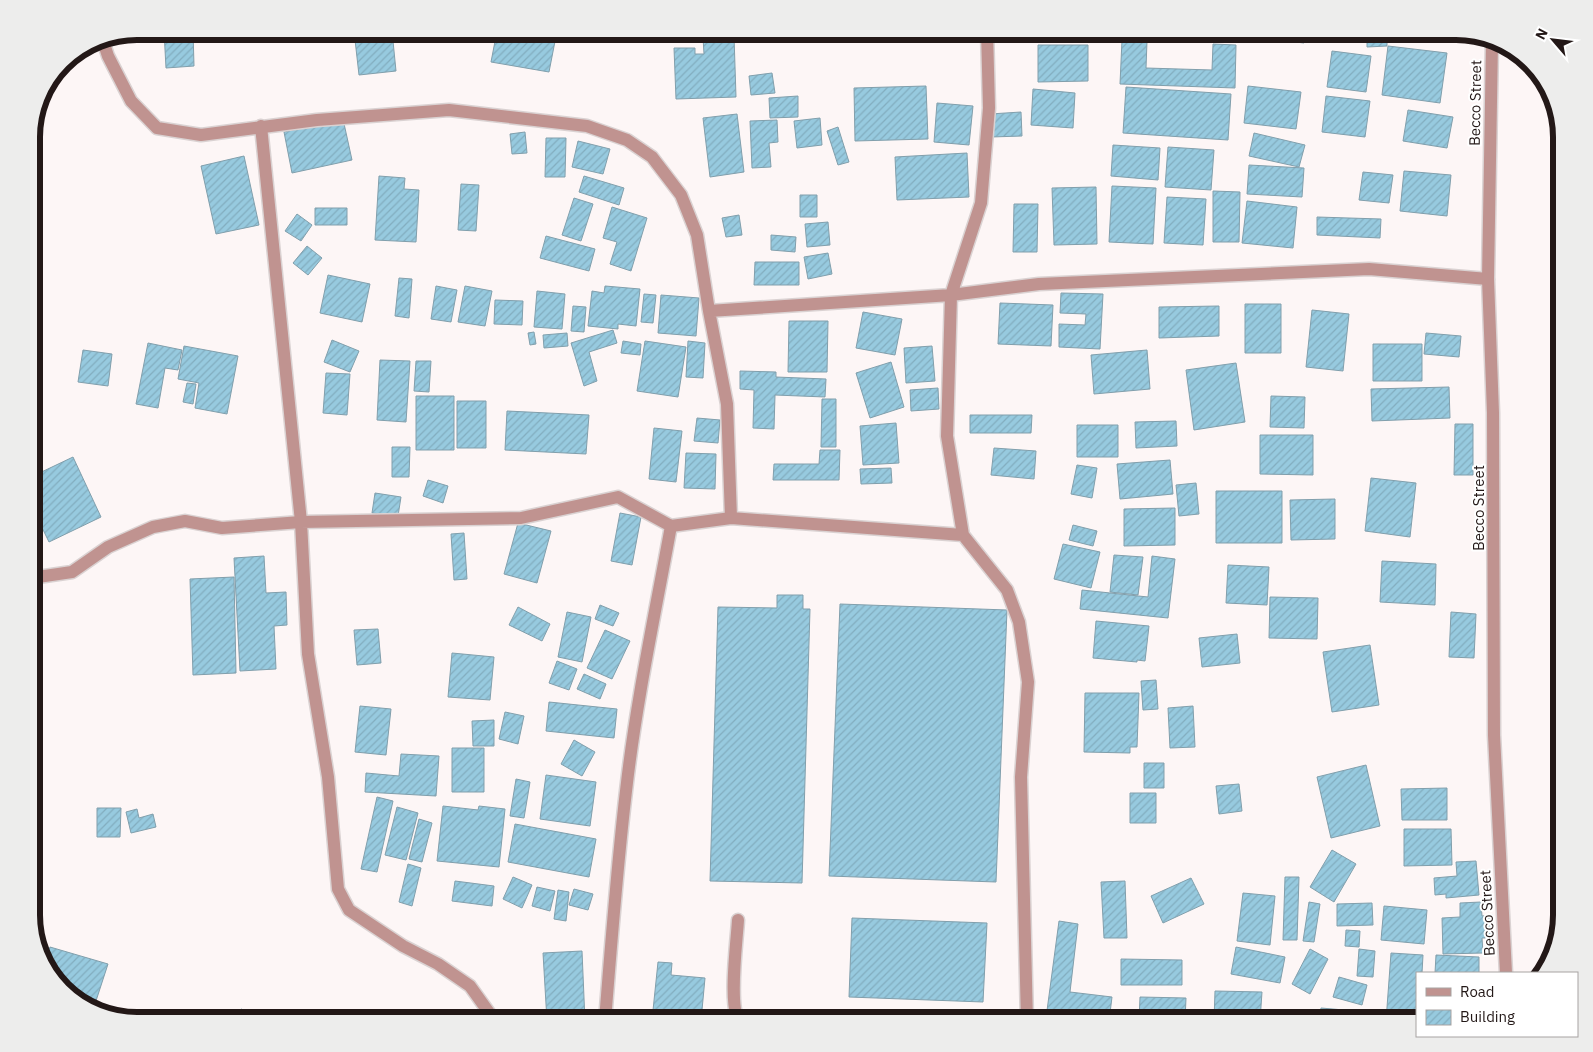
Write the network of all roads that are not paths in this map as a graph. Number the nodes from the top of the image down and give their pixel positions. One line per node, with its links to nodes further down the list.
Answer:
1 (987, 40): 6 (street)
2 (105, 46): 4 (street)
3 (1492, 47): 5 (street, Becco Street)
4 (261, 126): 7 (street); 9 (street)
5 (1488, 279): 6 (street); 14 (street, Becco Street)
6 (951, 295): 7 (street); 11 (street)
7 (709, 311): 8 (street)
8 (732, 518): 10 (street); 11 (street)
9 (301, 522): 10 (street); 12 (street); 15 (street)
10 (671, 526): 16 (street)
11 (963, 535): 18 (street)
12 (40, 577)
13 (738, 920): 17 (street)
14 (1506, 972)
15 (489, 1012)
16 (606, 1012)
17 (735, 1012)
18 (1027, 1012)

